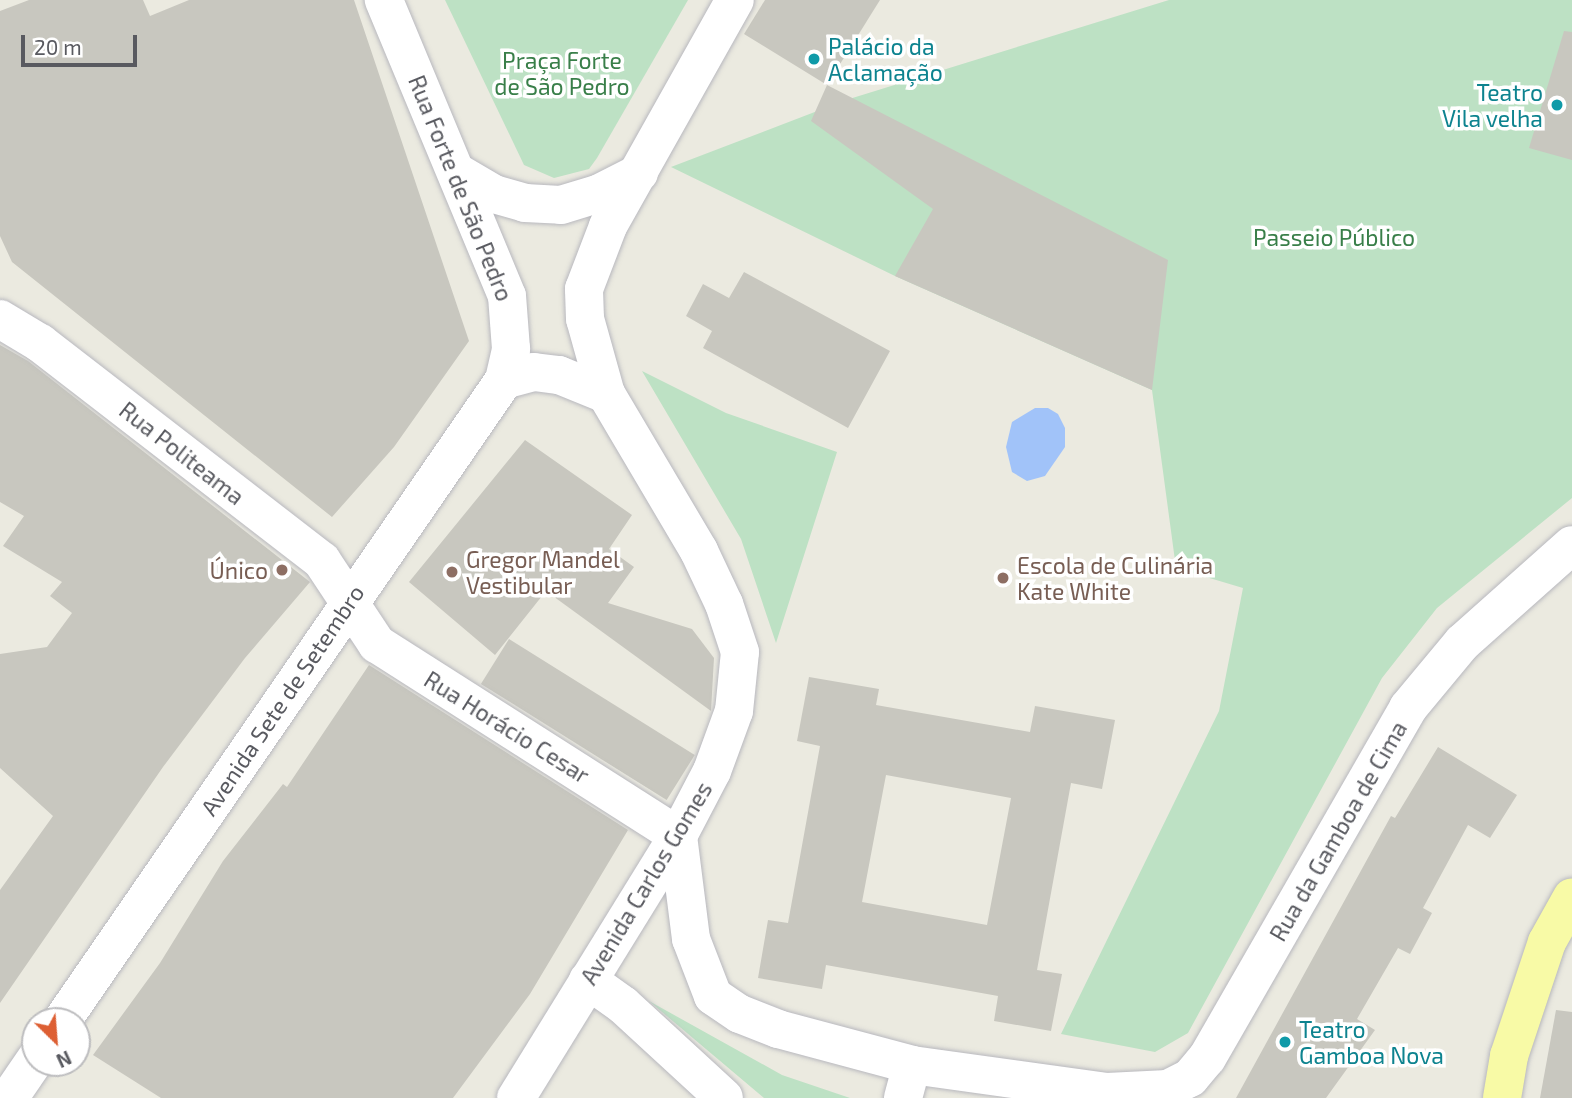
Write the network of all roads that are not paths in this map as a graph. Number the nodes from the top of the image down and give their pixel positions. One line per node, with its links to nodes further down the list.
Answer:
1 (384, 0): 3 (main road, Rua Forte de São Pedro)
2 (735, 0): 4 (main road)
3 (458, 173): 4 (main road); 6 (main road, Rua Forte de São Pedro)
4 (639, 173): 7 (main road)
5 (0, 319): 9 (main road, Rua Politeama)
6 (504, 380): 7 (main road); 9 (main road, Avenida Sete de Setembro)
7 (606, 394): 10 (main road, Avenida Carlos Gomes)
8 (1572, 545): 16 (main road, Rua da Gamboa de Cima)
9 (349, 602): 10 (main road, Rua Horácio Cesar); 13 (main road, Avenida Sete de Setembro)
10 (678, 836): 12 (main road, Avenida Carlos Gomes); 15 (main road, Rua da Gamboa de Cima)
11 (1572, 897): 20 (main road)
12 (588, 980): 18 (main road, Avenida Carlos Gomes); 19 (main road)
13 (72, 1007)
14 (23, 1077): 17 (main road)
15 (907, 1082): 16 (main road, Rua da Gamboa de Cima)
16 (1104, 1095)
17 (9, 1098)
18 (516, 1098)
19 (724, 1098)
20 (1502, 1098)

